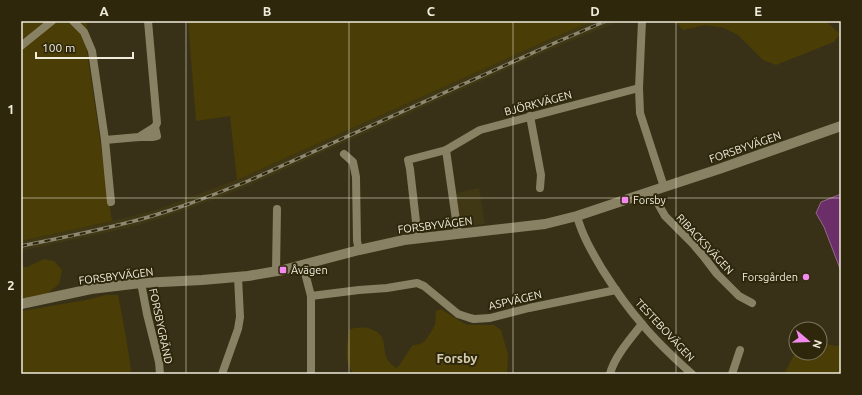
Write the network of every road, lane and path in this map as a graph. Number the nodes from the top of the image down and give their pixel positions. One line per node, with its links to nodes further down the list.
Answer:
1 (52, 21): 5 (street)
2 (72, 21): 9 (street)
3 (148, 21): 9 (street)
4 (642, 21): 6 (street)
5 (21, 46)
6 (639, 88): 7 (street, BJÖRKVÄGEN); 12 (street)
7 (530, 116): 10 (street, BJÖRKVÄGEN); 13 (street)
8 (841, 126): 12 (street, FORSBYVÄGEN)
9 (105, 140): 15 (street)
10 (446, 150): 18 (street); 19 (street, BJÖRKVÄGEN)
11 (344, 154): 20 (street)
12 (664, 187): 14 (street, FORSBYVÄGEN)
13 (540, 188)
14 (651, 191): 17 (street, FORSBYVÄGEN); 27 (street, RIBACKSVÄGEN)
15 (111, 202)
16 (277, 209): 22 (street)
17 (577, 216): 18 (street, FORSBYVÄGEN); 25 (street, TESTEBOVÄGEN)
18 (458, 234): 19 (street, FORSBYVÄGEN)
19 (418, 239): 20 (street, FORSBYVÄGEN)
20 (359, 250): 21 (street, FORSBYVÄGEN)
21 (304, 265): 22 (street, FORSBYVÄGEN); 26 (street)
22 (276, 271): 23 (street, FORSBYVÄGEN)
23 (238, 277): 24 (street, FORSBYVÄGEN); 32 (street)
24 (141, 283): 28 (street, FORSBYVÄGEN); 31 (street, FORSBYGRÄND)
25 (616, 290): 26 (street, ASPVÄGEN); 29 (street, TESTEBOVÄGEN)
26 (310, 296): 33 (street)
27 (752, 303)
28 (21, 304)
29 (642, 324): 34 (street); 35 (street, TESTEBOVÄGEN)
30 (740, 350): 36 (street)
31 (160, 374)
32 (222, 374)
33 (311, 374)
34 (610, 374)
35 (692, 374)
36 (732, 374)

